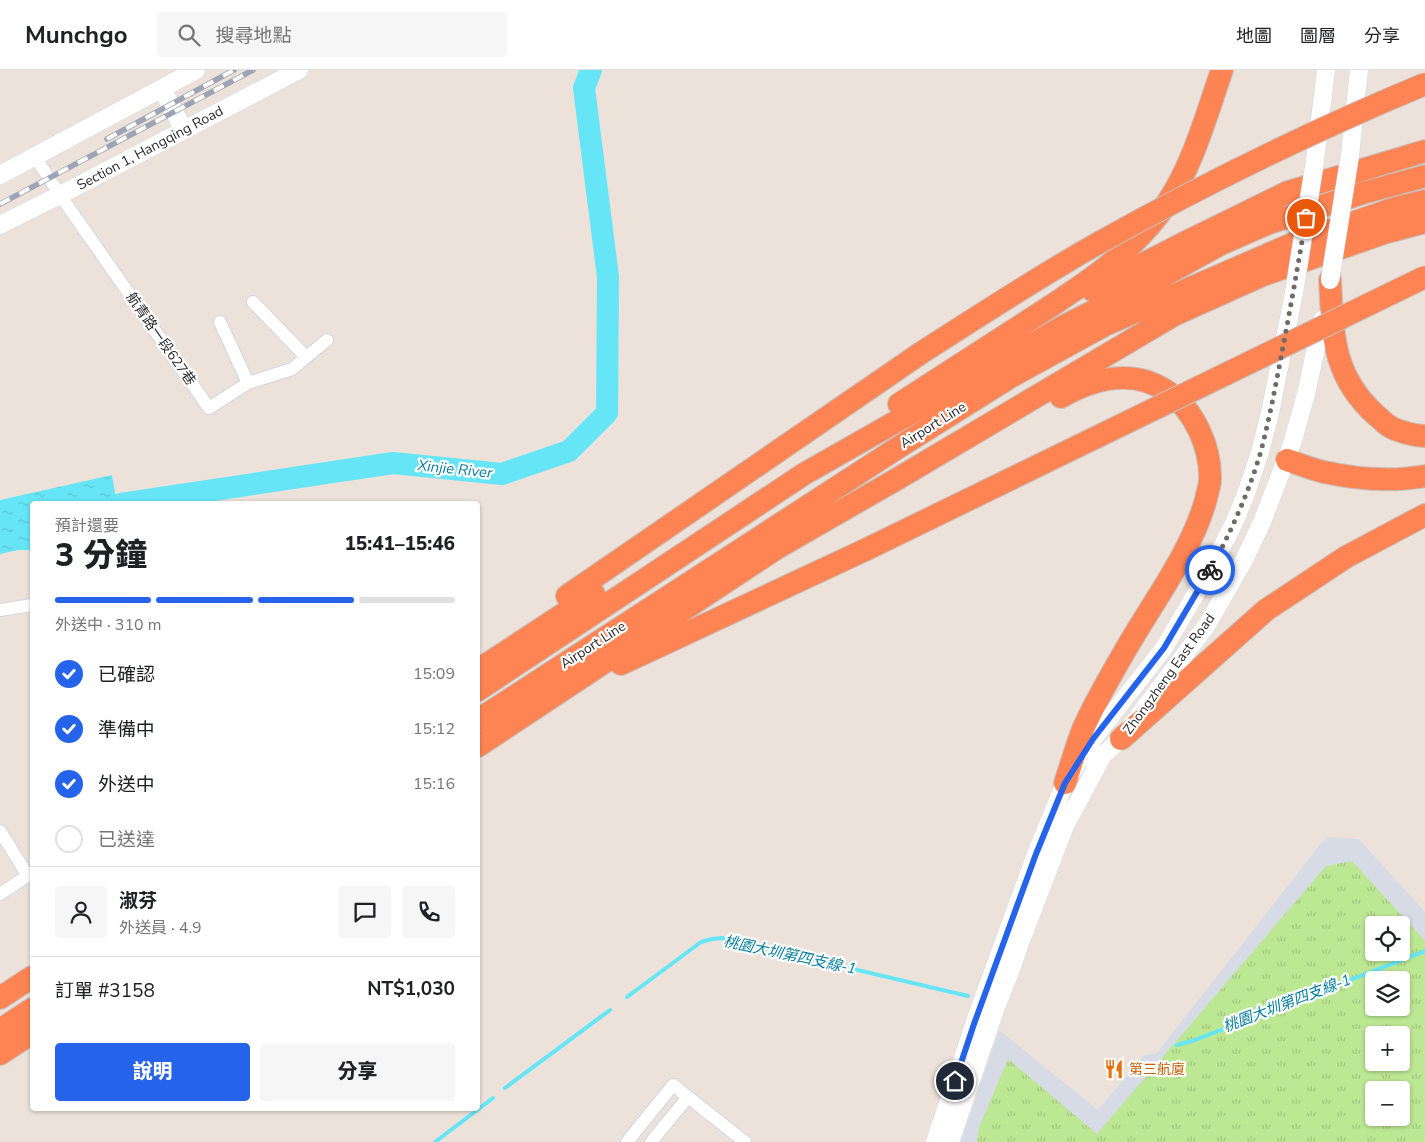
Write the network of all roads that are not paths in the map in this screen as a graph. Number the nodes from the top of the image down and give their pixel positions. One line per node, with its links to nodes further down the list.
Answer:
1 (196, 70): 7 (main road)
2 (299, 70): 8 (main road, Section 1, Hangqing Road)
3 (1222, 70): 21 (highway)
4 (1326, 70): 26 (main road, Zhongzheng East Road, bridge)
5 (1359, 70): 18 (main road, Zhongzheng East Road, bridge)
6 (1425, 84): 33 (highway, bridge)
7 (162, 88): 8 (main road); 10 (main road)
8 (184, 130): 13 (main road, Section 1, Hangqing Road)
9 (1421, 153): 21 (highway)
10 (35, 157): 11 (main road); 13 (street, 航青路一段627巷)
11 (0, 176)
12 (1425, 176): 36 (highway, Airport Line)
13 (60, 195): 15 (main road, Section 1, Hangqing Road); 24 (street, 航青路一段627巷)
14 (1425, 201): 37 (highway, Airport Line)
15 (0, 225)
16 (1418, 225): 29 (highway)
17 (1425, 277): 35 (highway, bridge)
18 (1330, 280): 25 (highway); 27 (main road, Zhongzheng East Road)
19 (253, 302): 23 (street)
20 (220, 322): 24 (street)
21 (1004, 336): 34 (highway)
22 (327, 340): 23 (street, 航青路一段627巷)
23 (306, 357): 24 (street, 航青路一段627巷)
24 (248, 383)
25 (1425, 436)
26 (1260, 452): 27 (main road); 40 (main road, Zhongzheng East Road)
27 (1286, 460): 28 (highway); 38 (main road, Zhongzheng East Road)
28 (1425, 476)
29 (897, 479): 35 (highway); 40 (highway)
30 (1425, 515): 38 (highway)
31 (30, 605): 32 (street)
32 (0, 610)
33 (480, 656)
34 (480, 669)
35 (572, 684): 39 (highway)
36 (480, 689)
37 (480, 719)
38 (1121, 739): 55 (main road, Zhongzheng East Road)
39 (480, 745)
40 (1065, 783): 54 (main road, Zhongzheng East Road)
41 (0, 831): 42 (street)
42 (30, 874): 43 (street)
43 (0, 894)
44 (30, 978): 45 (highway)
45 (0, 998)
46 (30, 1010): 47 (highway)
47 (0, 1030)
48 (30, 1034): 49 (highway)
49 (0, 1054)
50 (688, 1097): 51 (street); 52 (street); 53 (street)
51 (627, 1142)
52 (651, 1142)
53 (745, 1142)
54 (935, 1142)
55 (950, 1142)

